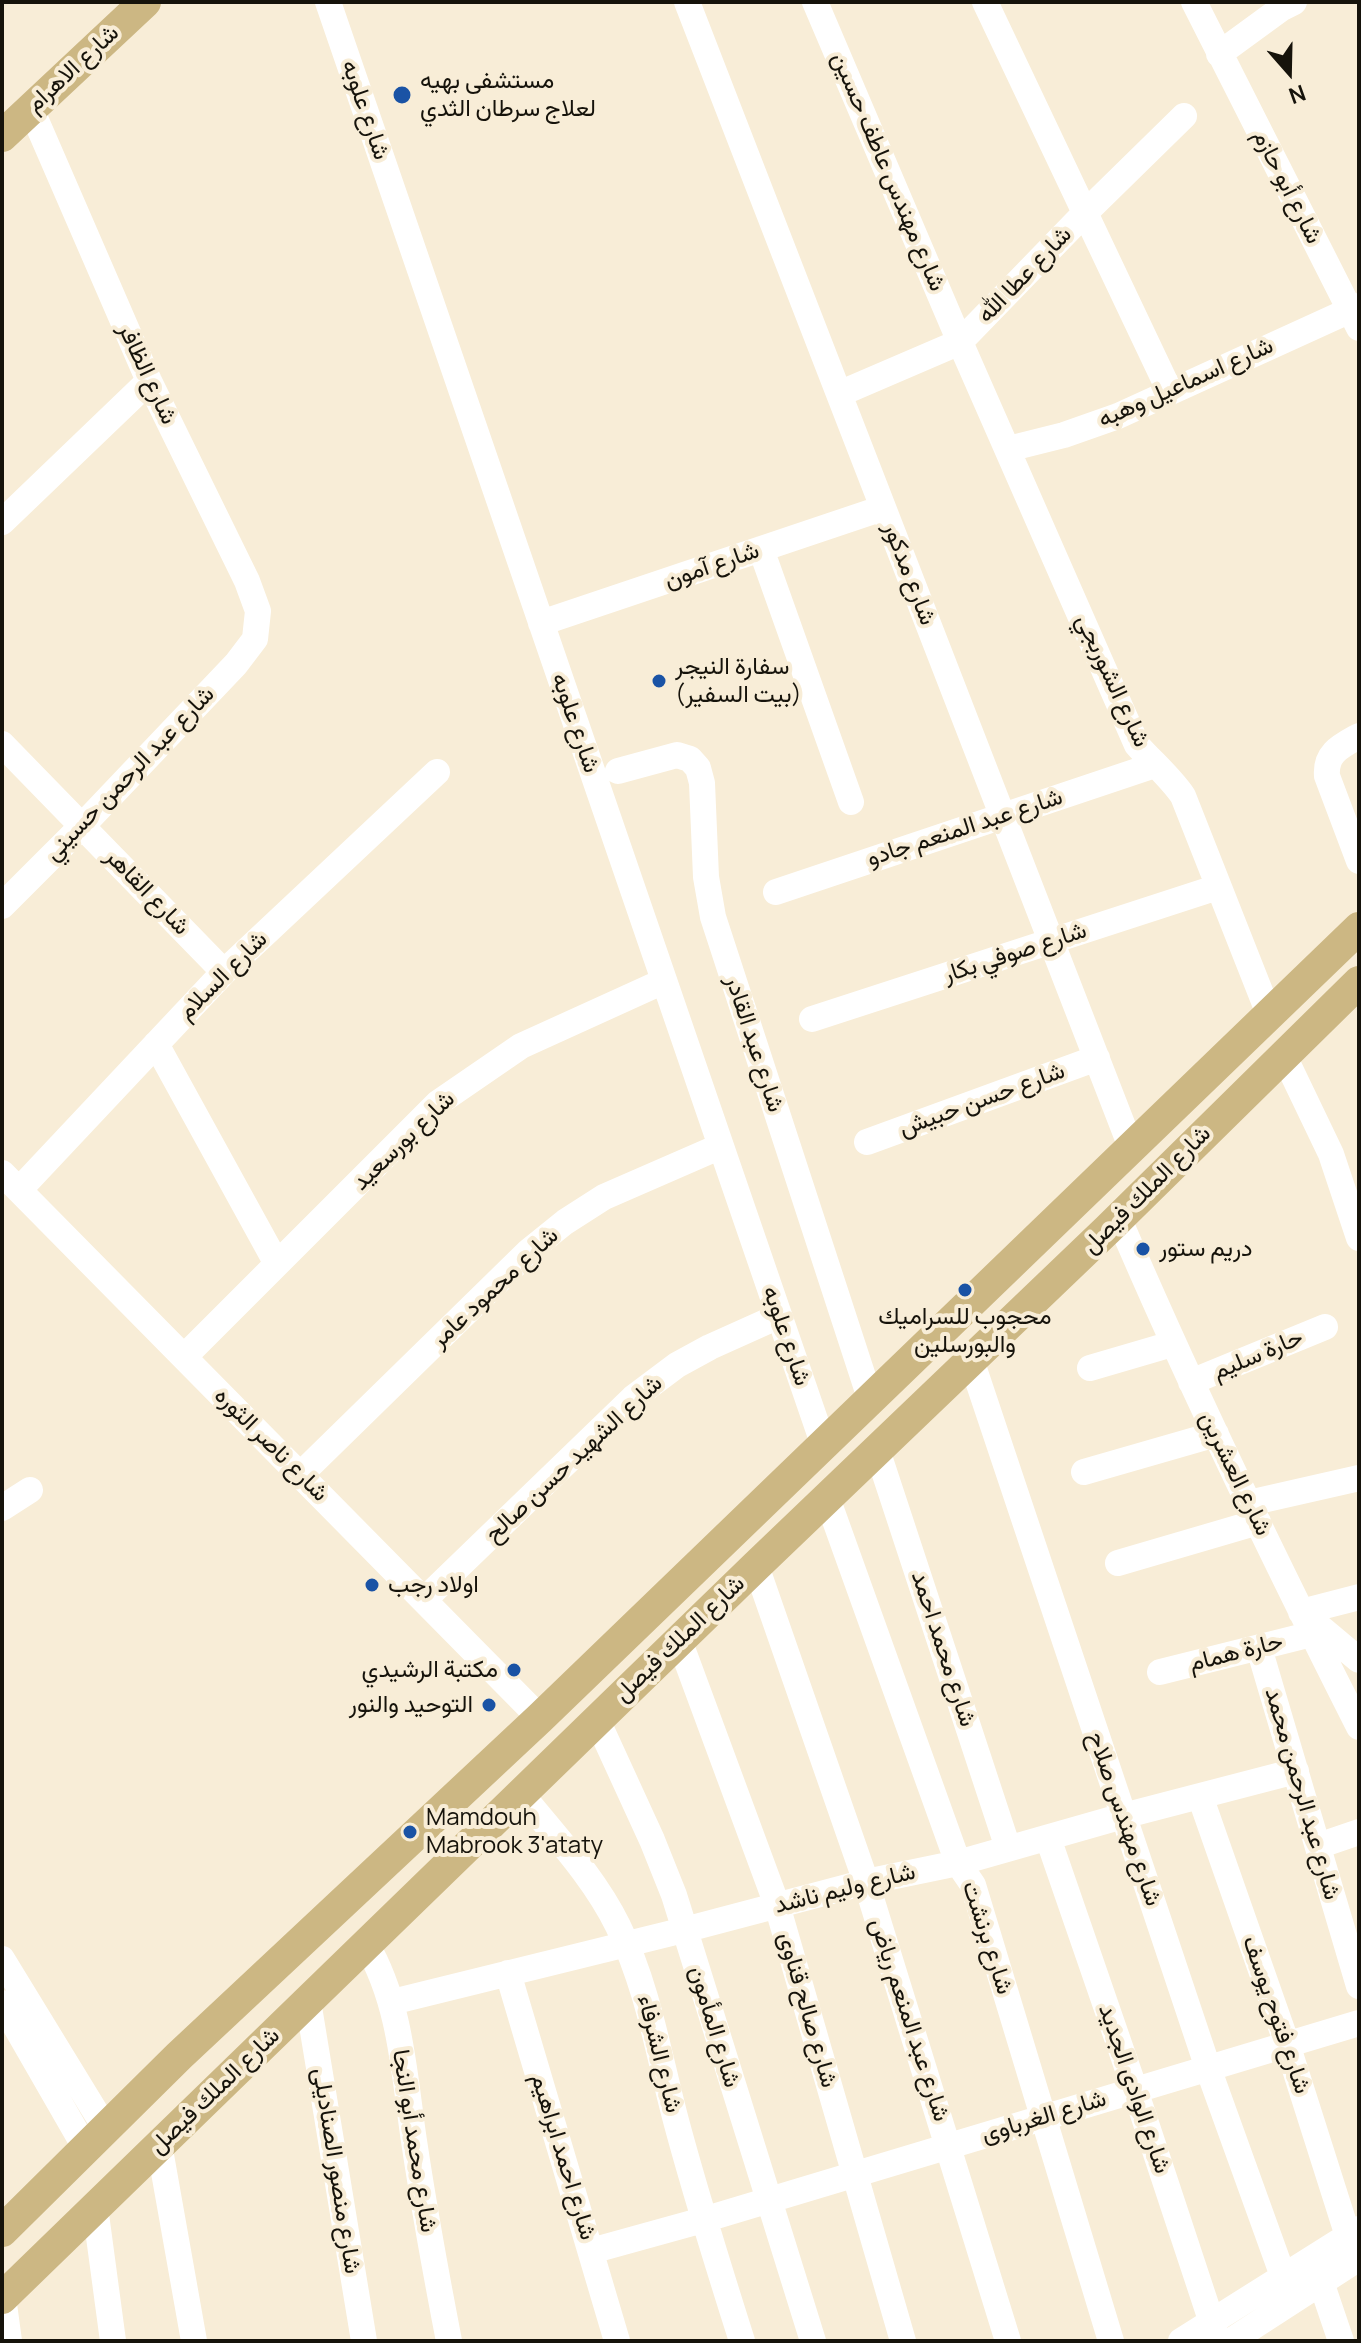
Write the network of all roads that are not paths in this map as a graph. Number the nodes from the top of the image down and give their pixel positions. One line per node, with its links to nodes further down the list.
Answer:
1 (145, 2): 9 (main road, شارع الاهرام)
2 (328, 2): 22 (street, شارع علوبه)
3 (687, 2): 17 (street, شارع مدكور)
4 (815, 2): 14 (street, شارع مهندس عاطف حسين)
5 (985, 2): 12 (street)
6 (1194, 2): 8 (street, شارع أبو حازم)
7 (1294, 2): 8 (street)
8 (1219, 54): 13 (street, شارع أبو حازم)
9 (31, 109): 11 (main road, شارع الاهرام); 15 (street, شارع الظافر)
10 (1184, 116): 12 (street, شارع عطا الله)
11 (2, 136)
12 (1085, 213): 14 (street, شارع عطا الله); 16 (street)
13 (1356, 315): 16 (street, شارع اسماعيل وهبه)
14 (960, 342): 17 (street, شارع عطا الله); 18 (street, شارع الشوربجي)
15 (149, 381): 20 (street); 23 (street, شارع الظافر)
16 (1170, 392): 18 (street, شارع اسماعيل وهبه)
17 (839, 394): 19 (street, شارع مدكور)
18 (1008, 449): 26 (street, شارع الشوربجي)
19 (883, 508): 21 (street, شارع آمون); 30 (street, شارع مدكور)
20 (2, 522)
21 (761, 549): 22 (street, شارع آمون); 29 (street)
22 (541, 623): 39 (street, شارع علوبه)
23 (255, 639): 31 (street, شارع عبد الرحمن حسيني)
24 (1359, 736): 32 (street)
25 (2, 744): 31 (street, شارع القاهر)
26 (1155, 765): 30 (street, شارع عبد المنعم جادو); 33 (street, شارع الشوربجي)
27 (618, 771): 60 (street, شارع عبد القادر)
28 (437, 772): 38 (street, شارع السلام)
29 (851, 802)
30 (1003, 816): 34 (street, شارع عبد المنعم جادو); 37 (street, شارع مدكور)
31 (83, 825): 35 (street, شارع عبد الرحمن حسيني); 38 (street, شارع القاهر)
32 (1359, 861)
33 (1218, 887): 37 (street, شارع صوفي بكار); 41 (street, شارع الشوربجي)
34 (776, 892)
35 (2, 906)
36 (1359, 928): 41 (main road, شارع الملك فيصل)
37 (1051, 941): 42 (street, شارع صوفي بكار); 45 (street, شارع مدكور)
38 (224, 972): 43 (street, شارع السلام)
39 (664, 981): 47 (street, شارع علوبه); 52 (street, شارع بورسعيد)
40 (1359, 982): 44 (main road, شارع الملك فيصل)
41 (1269, 1014): 48 (main road, شارع الملك فيصل)
42 (812, 1019)
43 (156, 1044): 49 (street, شارع السلام); 52 (street)
44 (1284, 1056): 50 (main road, شارع الملك فيصل); 51 (street)
45 (1097, 1058): 46 (street, شارع حسن حبيش); 48 (street, شارع مدكور)
46 (867, 1142)
47 (721, 1146): 53 (street, شارع علوبه); 65 (street, شارع محمود عامر)
48 (1131, 1147): 60 (main road, شارع الملك فيصل)
49 (10, 1182): 56 (street, شارع ناصر الثوره)
50 (1118, 1217): 55 (street, شارع العشرين); 57 (main road, شارع الملك فيصل)
51 (1359, 1238)
52 (277, 1264): 56 (street, شارع بورسعيد)
53 (779, 1316): 62 (street, شارع علوبه); 74 (street, شارع الشهيد حسن صالح)
54 (1325, 1327): 59 (street, حارة سليم)
55 (1172, 1344): 58 (street); 59 (street, شارع العشرين)
56 (184, 1357): 65 (street, شارع ناصر الثوره)
57 (971, 1360): 63 (main road, شارع الملك فيصل); 86 (street, شارع مهندس صلاح)
58 (1090, 1368)
59 (1191, 1382): 61 (street, شارع العشرين)
60 (870, 1398): 62 (main road, شارع الملك فيصل)
61 (1216, 1434): 64 (street); 70 (street, شارع العشرين)
62 (823, 1443): 80 (main road, شارع الملك فيصل)
63 (877, 1450): 68 (main road, شارع الملك فيصل); 90 (street, شارع محمد احمد)
64 (1084, 1472)
65 (300, 1475): 74 (street, شارع ناصر الثوره)
66 (1359, 1478): 70 (street)
67 (30, 1490): 69 (street)
68 (827, 1498): 72 (main road, شارع الملك فيصل); 91 (street, شارع برنشت)
69 (2, 1508)
70 (1254, 1513): 71 (street); 75 (street, شارع العشرين)
71 (1118, 1563)
72 (756, 1566): 76 (main road, شارع الملك فيصل); 92 (street, شارع عبد المنعم رياض)
73 (1359, 1597): 75 (street, حارة همام)
74 (424, 1600): 80 (street, شارع ناصر الثوره)
75 (1307, 1623): 77 (street, حارة همام); 78 (street); 82 (street, شارع العشرين)
76 (679, 1640): 81 (main road, شارع الملك فيصل); 93 (street, شارع صالح قناوى)
77 (1259, 1648): 79 (street, حارة همام); 83 (street, شارع عبد الرحمن محمد)
78 (1359, 1660)
79 (1160, 1672)
80 (540, 1718): 100 (main road, شارع الملك فيصل)
81 (597, 1720): 84 (main road, شارع الملك فيصل); 94 (street, شارع المأمون)
82 (1359, 1727)
83 (1296, 1771): 85 (street, شارع وليم ناشد); 89 (street, شارع عبد الرحمن محمد)
84 (521, 1794): 95 (street, شارع الشرفاء); 96 (main road, شارع الملك فيصل)
85 (1200, 1796): 86 (street, شارع وليم ناشد); 106 (street, شارع فتوح يوسف)
86 (1123, 1816): 88 (street, شارع وليم ناشد); 108 (street, شارع مهندس صلاح)
87 (1359, 1832): 89 (street)
88 (1048, 1838): 90 (street, شارع وليم ناشد); 109 (street, شارع الوادى الجديد)
89 (1318, 1846): 99 (street, شارع عبد الرحمن محمد)
90 (1008, 1848): 91 (street, شارع وليم ناشد)
91 (958, 1863): 92 (street, شارع وليم ناشد); 111 (street, شارع برنشت)
92 (866, 1882): 93 (street, شارع وليم ناشد); 114 (street, شارع عبد المنعم رياض)
93 (777, 1905): 94 (street, شارع وليم ناشد); 115 (street, شارع صالح قناوى)
94 (684, 1930): 95 (street, شارع وليم ناشد); 116 (street, شارع المأمون)
95 (626, 1943): 98 (street, شارع وليم ناشد); 118 (street, شارع الشرفاء)
96 (366, 1944): 101 (main road, شارع الملك فيصل); 102 (street, شارع محمد أبو النجا)
97 (2, 1959): 112 (street)
98 (508, 1973): 102 (street, شارع وليم ناشد); 121 (street, شارع احمد ابراهيم)
99 (1359, 1986)
100 (238, 2001): 105 (main road); 107 (main road, شارع الملك فيصل)
101 (308, 2001): 105 (main road, شارع الملك فيصل); 129 (street, شارع منصور الصناديلى)
102 (392, 2002): 130 (street, شارع محمد أبو النجا)
103 (2, 2003): 112 (street)
104 (1359, 2023): 106 (street, شارع الغرباوى)
105 (266, 2042): 110 (main road, شارع الملك فيصل)
106 (1287, 2044): 108 (street, شارع الغرباوى); 120 (street, شارع فتوح يوسف)
107 (179, 2056): 110 (main road); 112 (main road, شارع الملك فيصل)
108 (1208, 2068): 109 (street, شارع الغرباوى); 122 (street, شارع مهندس صلاح)
109 (1135, 2090): 111 (street, شارع الغرباوى); 125 (street, شارع الوادى الجديد)
110 (212, 2095): 113 (main road, شارع الملك فيصل)
111 (1043, 2118): 114 (street, شارع الغرباوى); 136 (street, شارع برنشت)
112 (96, 2139): 119 (main road, شارع الملك فيصل)
113 (159, 2144): 117 (main road, شارع الملك فيصل); 128 (street)
114 (949, 2146): 115 (street, شارع الغرباوى); 135 (street, شارع عبد المنعم رياض)
115 (854, 2175): 116 (street, شارع الغرباوى); 134 (street, شارع صالح قناوى)
116 (768, 2200): 118 (street, شارع الغرباوى); 133 (street, شارع المأمون)
117 (95, 2207): 124 (main road, شارع الملك فيصل); 127 (street)
118 (703, 2220): 121 (street, شارع الغرباوى); 132 (street, شارع الشرفاء)
119 (2, 2231)
120 (1355, 2241): 122 (street); 123 (street)
121 (591, 2251): 131 (street, شارع احمد ابراهيم)
122 (1283, 2276): 125 (street)
123 (1321, 2282): 138 (street); 139 (street)
124 (2, 2297): 126 (street)
125 (1215, 2331): 137 (street)
126 (9, 2341)
127 (113, 2341)
128 (194, 2341)
129 (364, 2341)
130 (449, 2341)
131 (617, 2341)
132 (742, 2341)
133 (813, 2341)
134 (903, 2341)
135 (1008, 2341)
136 (1111, 2341)
137 (1181, 2341)
138 (1231, 2341)
139 (1341, 2341)

